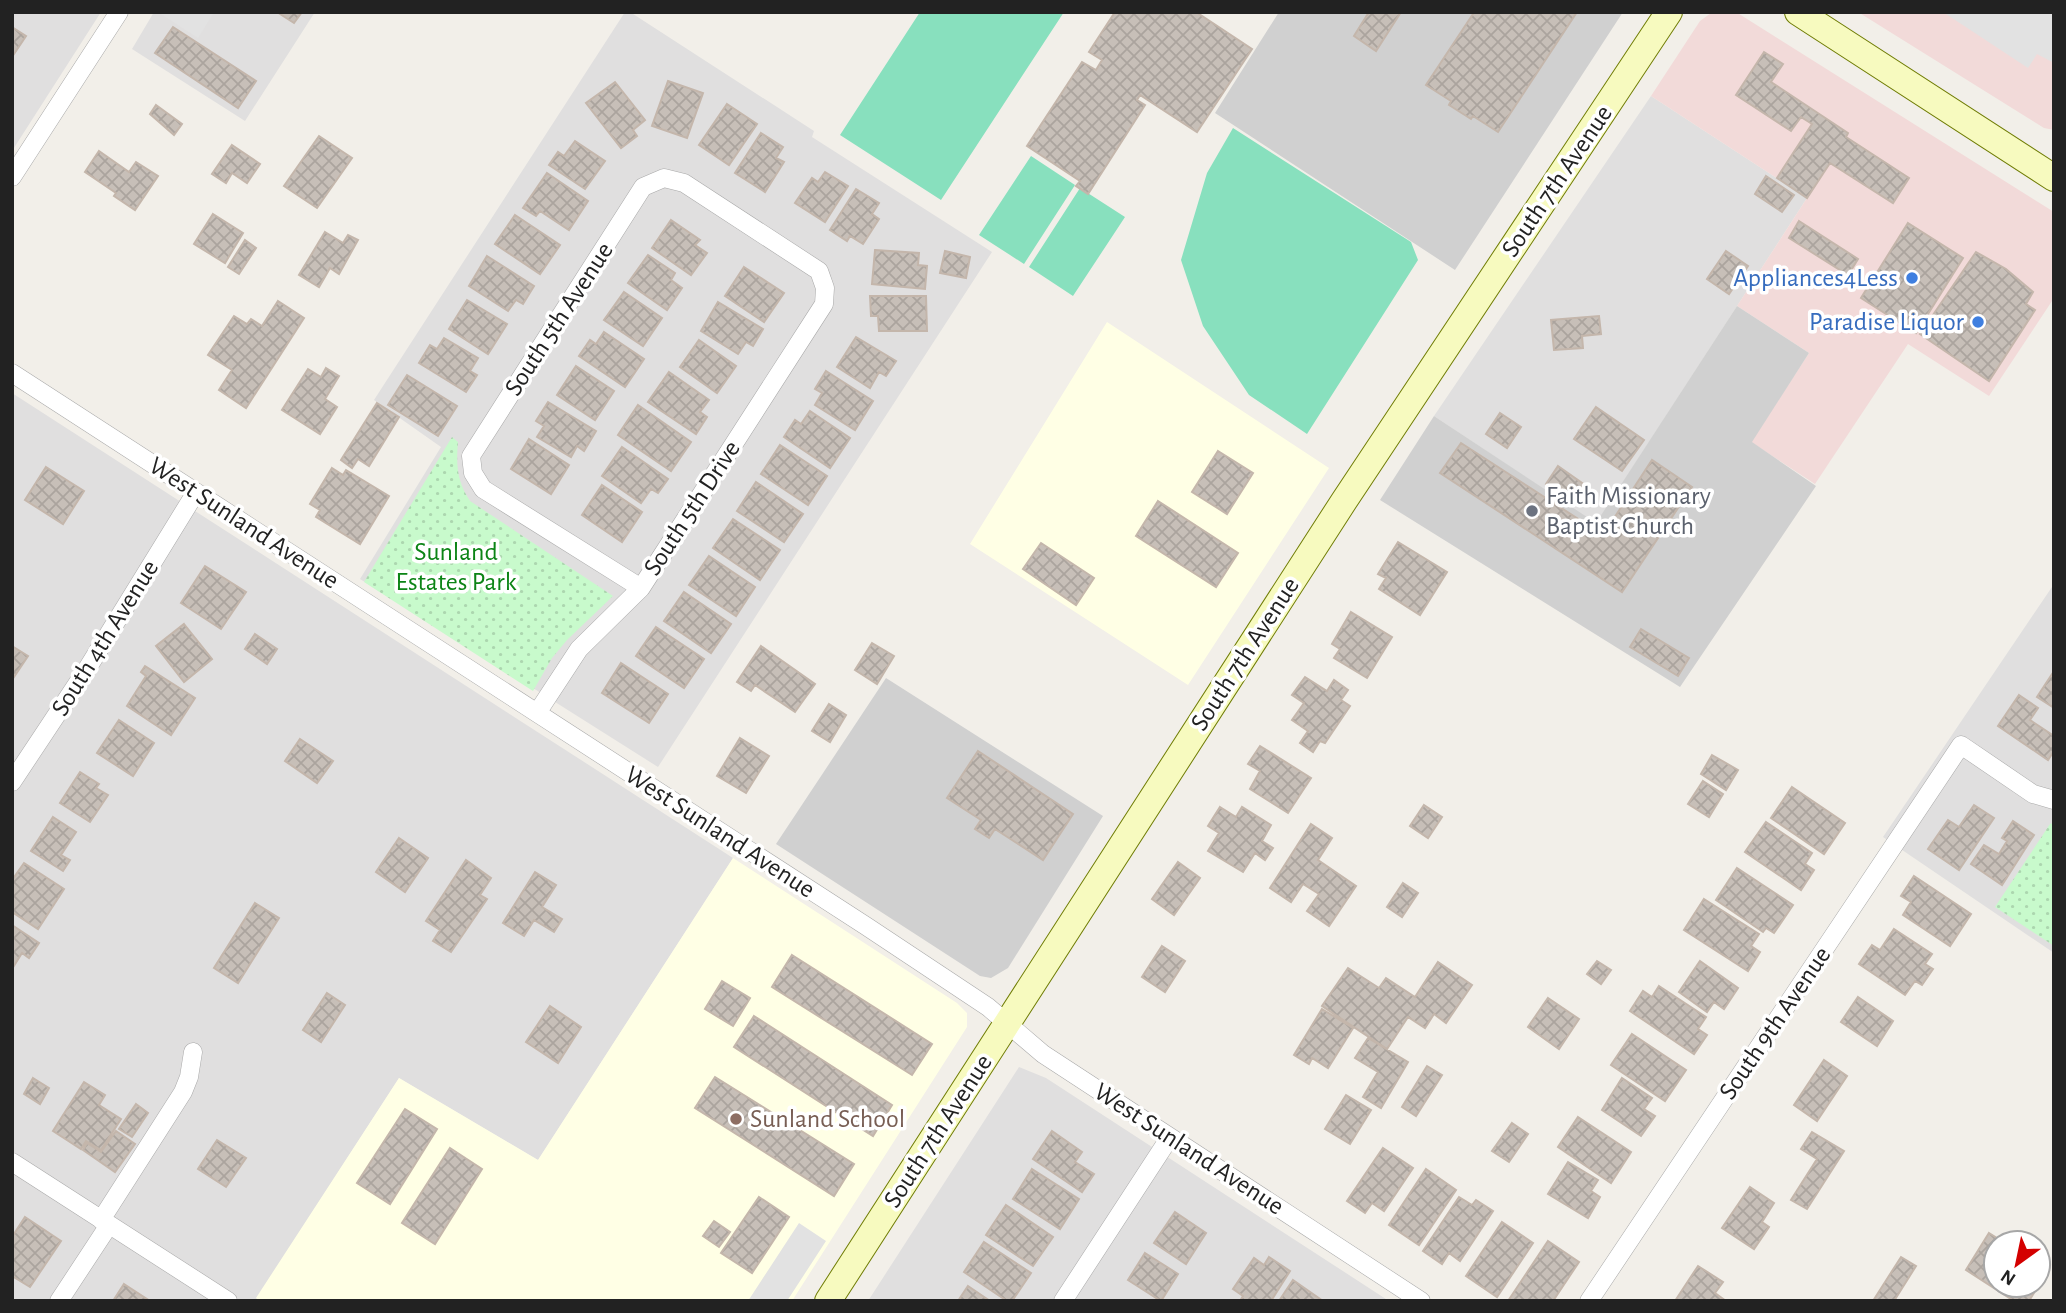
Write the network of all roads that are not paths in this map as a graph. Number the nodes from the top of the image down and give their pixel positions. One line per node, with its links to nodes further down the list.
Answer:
1 (119, 12): 4 (street)
2 (1669, 12): 13 (main road, South 7th Avenue)
3 (1798, 12): 6 (main road)
4 (12, 177)
5 (664, 178): 9 (street, South 5th Drive); 9 (street, South 5th Avenue)
6 (2054, 178)
7 (12, 373): 8 (street, West Sunland Avenue)
8 (197, 492): 10 (street, West Sunland Avenue); 11 (street, South 4th Avenue)
9 (641, 588): 10 (street, South 5th Drive)
10 (537, 713): 13 (street, West Sunland Avenue)
11 (12, 782)
12 (2054, 800): 23 (street, South 9th Avenue)
13 (1007, 1024): 15 (street, West Sunland Avenue); 20 (main road, South 7th Avenue)
14 (194, 1052): 17 (street)
15 (1170, 1137): 21 (street); 22 (street, West Sunland Avenue)
16 (12, 1162): 17 (street)
17 (105, 1223): 18 (street); 19 (street)
18 (59, 1301)
19 (228, 1301)
20 (828, 1301)
21 (1063, 1301)
22 (1421, 1301)
23 (1589, 1301)

